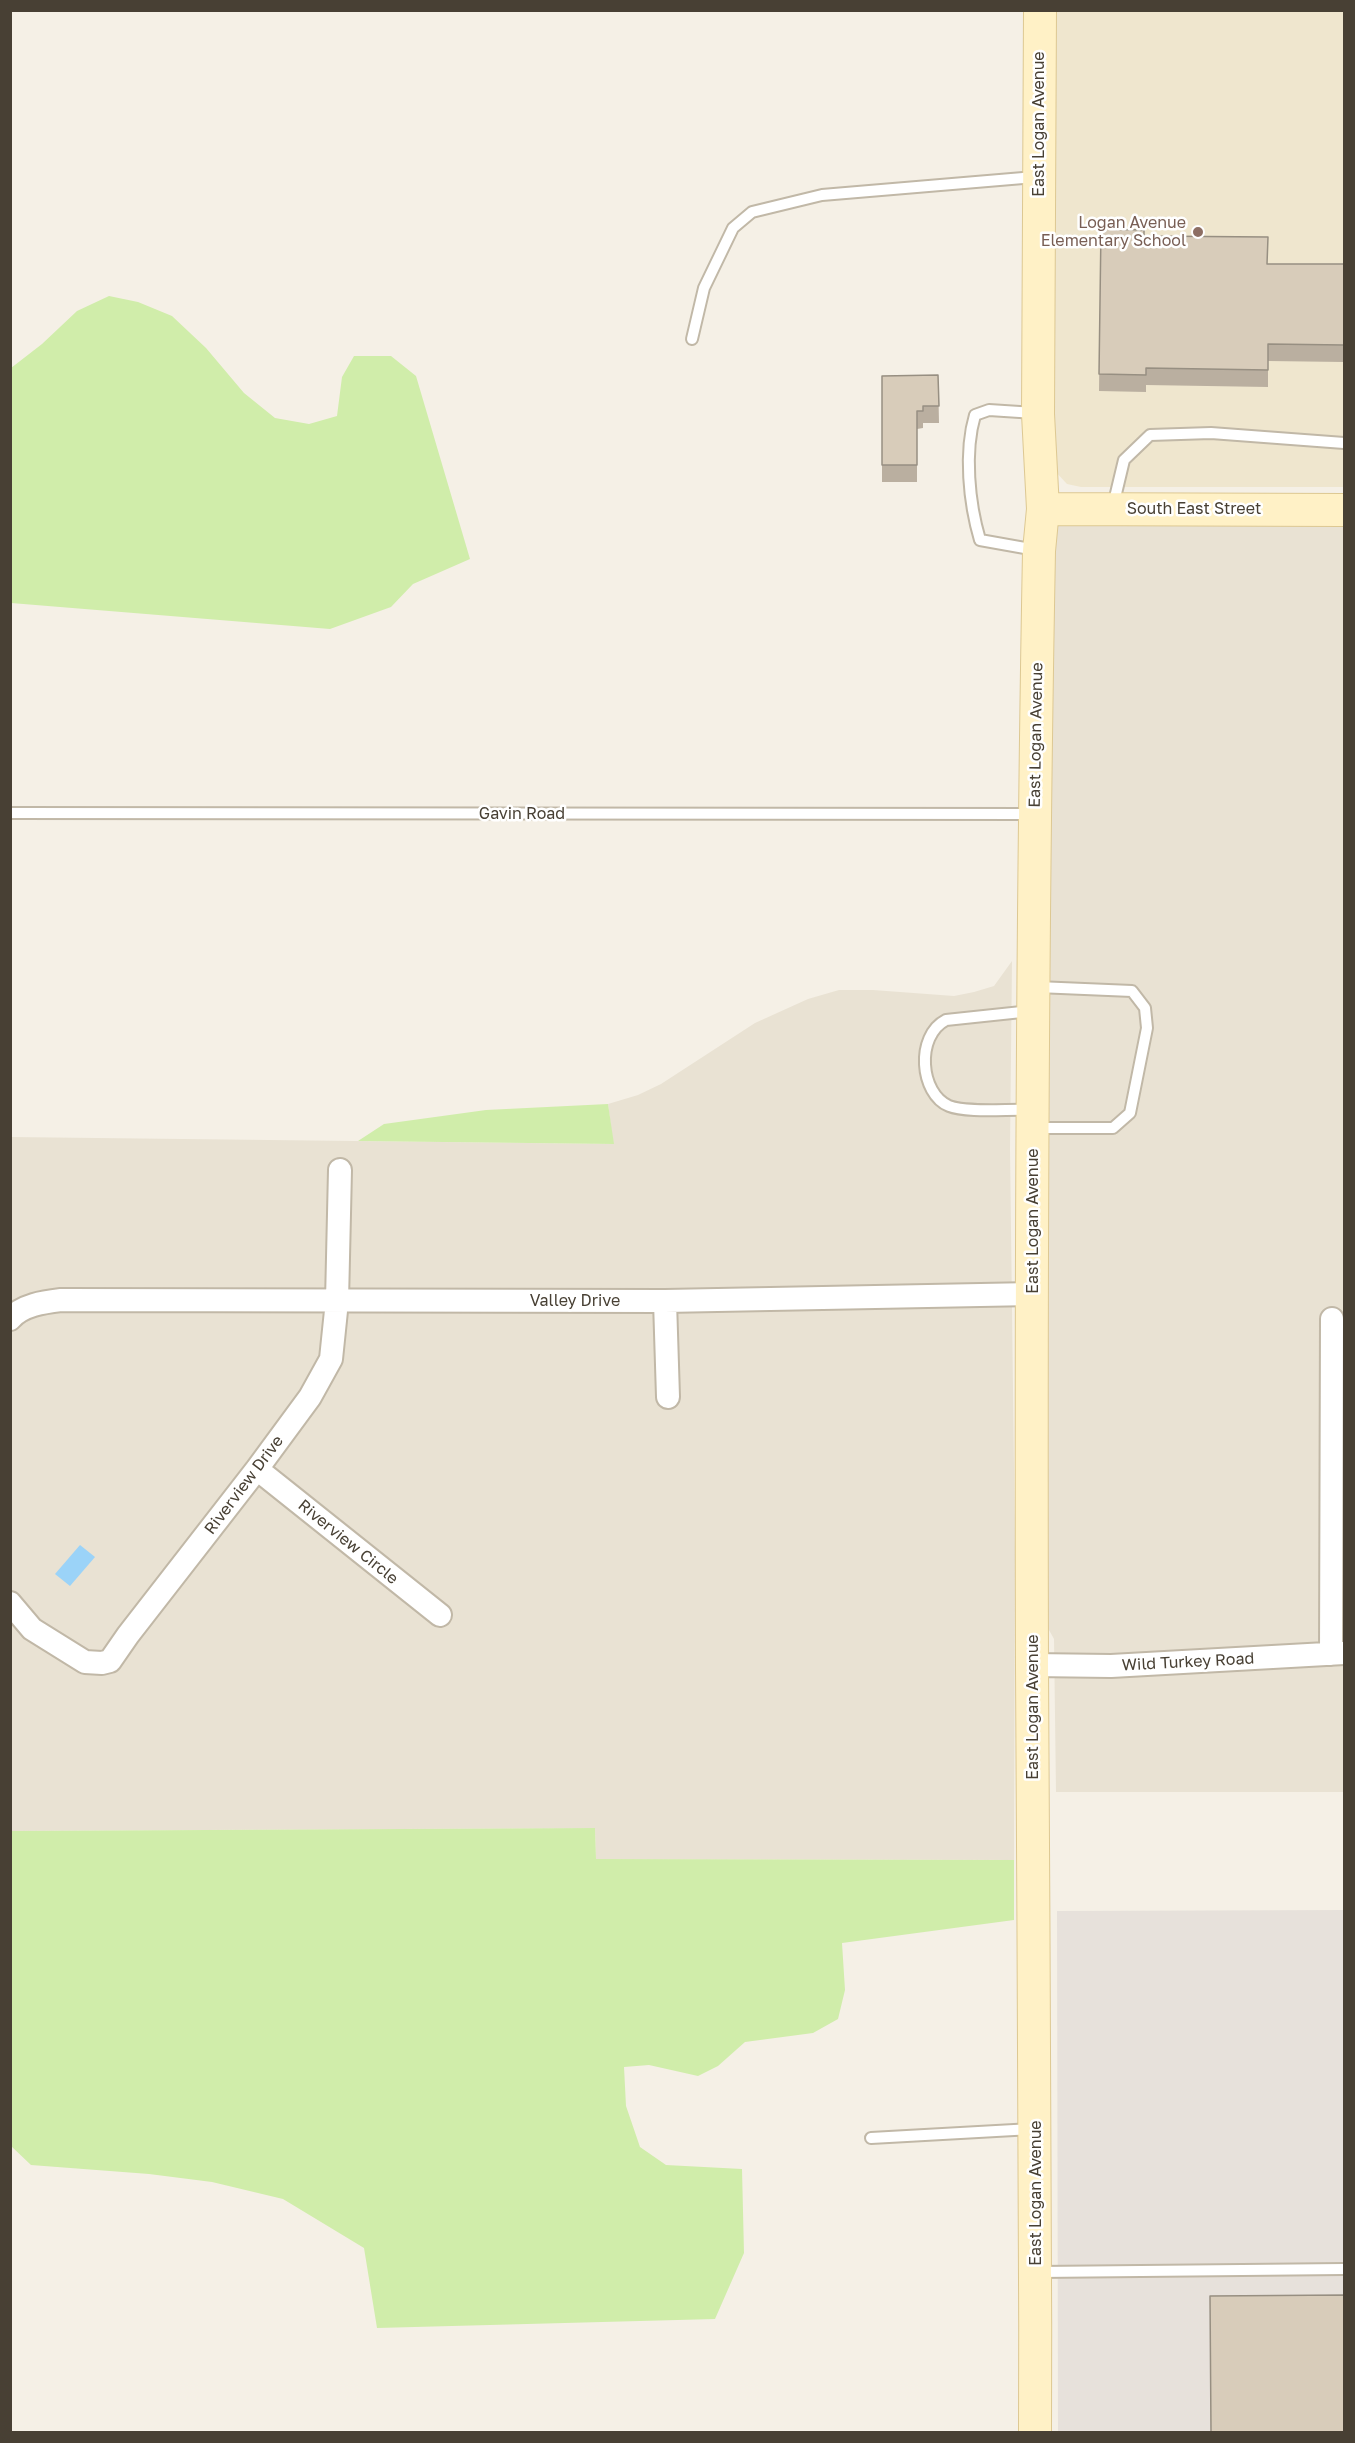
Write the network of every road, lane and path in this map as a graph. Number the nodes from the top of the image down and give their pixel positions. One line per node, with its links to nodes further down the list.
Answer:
1 (1040, 10): 2 (street, East Logan Avenue)
2 (1039, 176): 3 (lane); 4 (street, East Logan Avenue)
3 (692, 339)
4 (1038, 414): 6 (street, East Logan Avenue); 9 (lane)
5 (1344, 443): 7 (lane)
6 (1043, 509): 7 (street, South East Street); 9 (street, East Logan Avenue)
7 (1113, 509): 8 (street, South East Street)
8 (1344, 510)
9 (1039, 551): 11 (street, East Logan Avenue)
10 (10, 813): 11 (lane, Gavin Road)
11 (1034, 814): 12 (street, East Logan Avenue)
12 (1034, 999): 13 (street, East Logan Avenue); 13 (lane); 13 (lane)
13 (1034, 1119): 15 (street, East Logan Avenue)
14 (340, 1170): 16 (street, Riverview Drive)
15 (1033, 1294): 17 (street, Valley Drive); 25 (street, East Logan Avenue)
16 (337, 1301): 17 (street, Valley Drive); 18 (street, Valley Drive); 21 (street, Riverview Drive)
17 (665, 1301): 20 (street)
18 (10, 1319)
19 (1332, 1319): 24 (street)
20 (668, 1397)
21 (257, 1470): 22 (street, Riverview Drive); 23 (street, Riverview Circle)
22 (10, 1603)
23 (440, 1615)
24 (1338, 1653): 25 (street, Wild Turkey Road)
25 (1032, 1665): 26 (street, East Logan Avenue)
26 (1036, 2129): 27 (lane); 29 (street, East Logan Avenue)
27 (871, 2138)
28 (1344, 2269): 29 (lane)
29 (1036, 2272): 30 (street, East Logan Avenue)
30 (1035, 2433)

